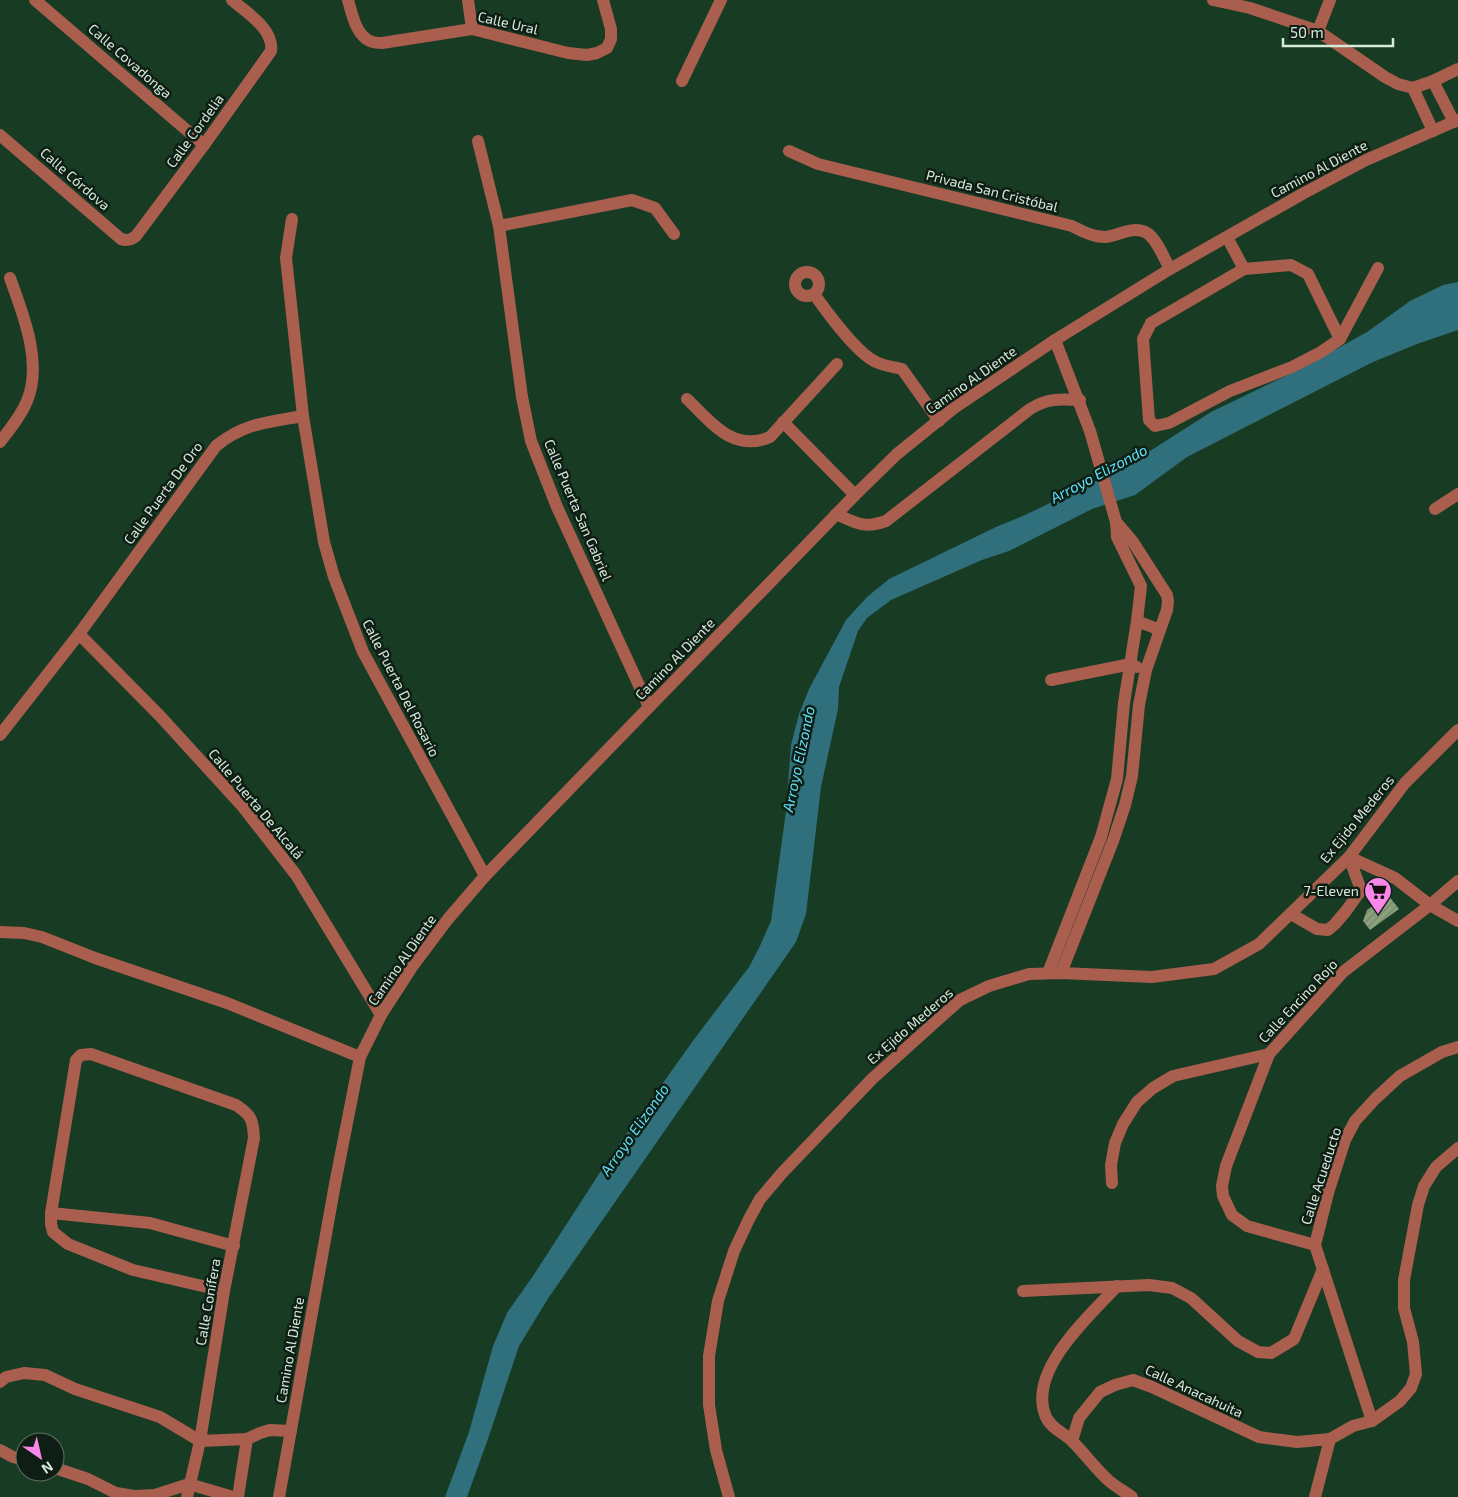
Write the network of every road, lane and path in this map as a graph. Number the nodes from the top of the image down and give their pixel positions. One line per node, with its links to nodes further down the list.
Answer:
1 (35, 0): 19 (street, Calle Covadonga)
2 (232, 0): 19 (street, Calle Cordelia)
3 (348, 0): 9 (street, Calle Ural)
4 (468, 0): 9 (street)
5 (603, 0): 9 (street, Calle Ural)
6 (721, 0): 12 (street)
7 (1213, 0): 10 (street)
8 (1330, 0): 10 (street)
9 (472, 29)
10 (1318, 31): 14 (street)
11 (1458, 69): 13 (street)
12 (682, 80)
13 (1433, 81): 14 (street); 15 (street)
14 (1413, 88): 16 (street)
15 (1456, 121): 16 (street, Camino Al Diente)
16 (1433, 131): 24 (street, Camino Al Diente)
17 (0, 135): 25 (street, Calle Córdova)
18 (478, 141): 22 (street, Calle Puerta San Gabriel)
19 (204, 145): 25 (street, Calle Cordelia)
20 (789, 152): 27 (street, Privada San Cristóbal)
21 (292, 219): 36 (street, Calle Puerta Del Rosario)
22 (499, 226): 23 (street); 53 (street, Calle Puerta San Gabriel)
23 (674, 234)
24 (1227, 237): 27 (street, Camino Al Diente); 28 (street)
25 (132, 239)
26 (1378, 268): 31 (street)
27 (1170, 269): 32 (street, Camino Al Diente)
28 (1244, 269): 31 (street); 31 (street)
29 (10, 278): 39 (street)
30 (814, 294): 37 (street)
31 (1340, 339)
32 (1055, 340): 35 (street); 37 (street, Camino Al Diente)
33 (837, 364): 38 (street)
34 (687, 399): 38 (street)
35 (1080, 400): 43 (street); 44 (street)
36 (303, 416): 49 (street, Calle Puerta De Oro); 58 (street, Calle Puerta Del Rosario)
37 (939, 421): 41 (street, Camino Al Diente)
38 (784, 422): 41 (street)
39 (0, 442)
40 (1458, 494): 42 (street)
41 (855, 495): 43 (street, Camino Al Diente)
42 (1435, 509)
43 (836, 514): 53 (street, Camino Al Diente)
44 (1115, 517): 45 (street); 46 (street)
45 (1157, 581): 46 (street); 48 (street)
46 (1140, 586): 47 (street)
47 (1137, 621): 48 (street); 50 (street)
48 (1160, 630): 51 (street)
49 (78, 634): 55 (street, Calle Puerta De Oro); 65 (street, Calle Puerta De Alcalá)
50 (1131, 664): 51 (street); 52 (street); 56 (street)
51 (1146, 670): 56 (street)
52 (1051, 680)
53 (649, 707): 58 (street, Camino Al Diente)
54 (1458, 731): 57 (street, Ex Ejido Mederos)
55 (0, 735)
56 (1107, 839): 64 (street)
57 (1349, 857): 60 (street); 61 (street, Ex Ejido Mederos); 61 (street)
58 (485, 876): 65 (street, Camino Al Diente)
59 (1458, 880): 60 (street, Calle Encino Rojo)
60 (1430, 905): 62 (street); 67 (street, Calle Encino Rojo)
61 (1291, 914): 64 (street, Ex Ejido Mederos)
62 (1458, 921)
63 (0, 932): 68 (street)
64 (1054, 973): 93 (street, Ex Ejido Mederos)
65 (381, 1015): 68 (street, Camino Al Diente)
66 (1458, 1047): 72 (street, Calle Acueducto)
67 (1269, 1054): 70 (street); 72 (street, Calle Encino Rojo)
68 (360, 1057): 80 (street, Camino Al Diente)
69 (1458, 1148): 79 (street, Calle Anacahuita)
70 (1112, 1183)
71 (51, 1213): 73 (street); 73 (street, Calle Conífera); 76 (street)
72 (1315, 1245): 74 (street, Calle Acueducto)
73 (234, 1246): 76 (street, Calle Conífera)
74 (1323, 1269): 75 (street); 79 (street, Calle Acueducto)
75 (1117, 1286): 77 (street); 84 (street)
76 (224, 1291): 83 (street, Calle Conífera)
77 (1023, 1291)
78 (0, 1382): 83 (street)
79 (1372, 1421): 82 (street, Calle Anacahuita)
80 (291, 1431): 81 (street); 92 (street, Camino Al Diente)
81 (247, 1438): 83 (street); 91 (street)
82 (1330, 1439): 84 (street, Calle Anacahuita); 95 (street)
83 (200, 1441): 88 (street, Calle Conífera)
84 (1072, 1441): 94 (street)
85 (0, 1450): 86 (street)
86 (15, 1458)
87 (65, 1472): 88 (street)
88 (189, 1484): 89 (street, Calle Conífera); 90 (street)
89 (187, 1497)
90 (233, 1497)
91 (238, 1497)
92 (279, 1497)
93 (729, 1497)
94 (1132, 1497)
95 (1315, 1497)

